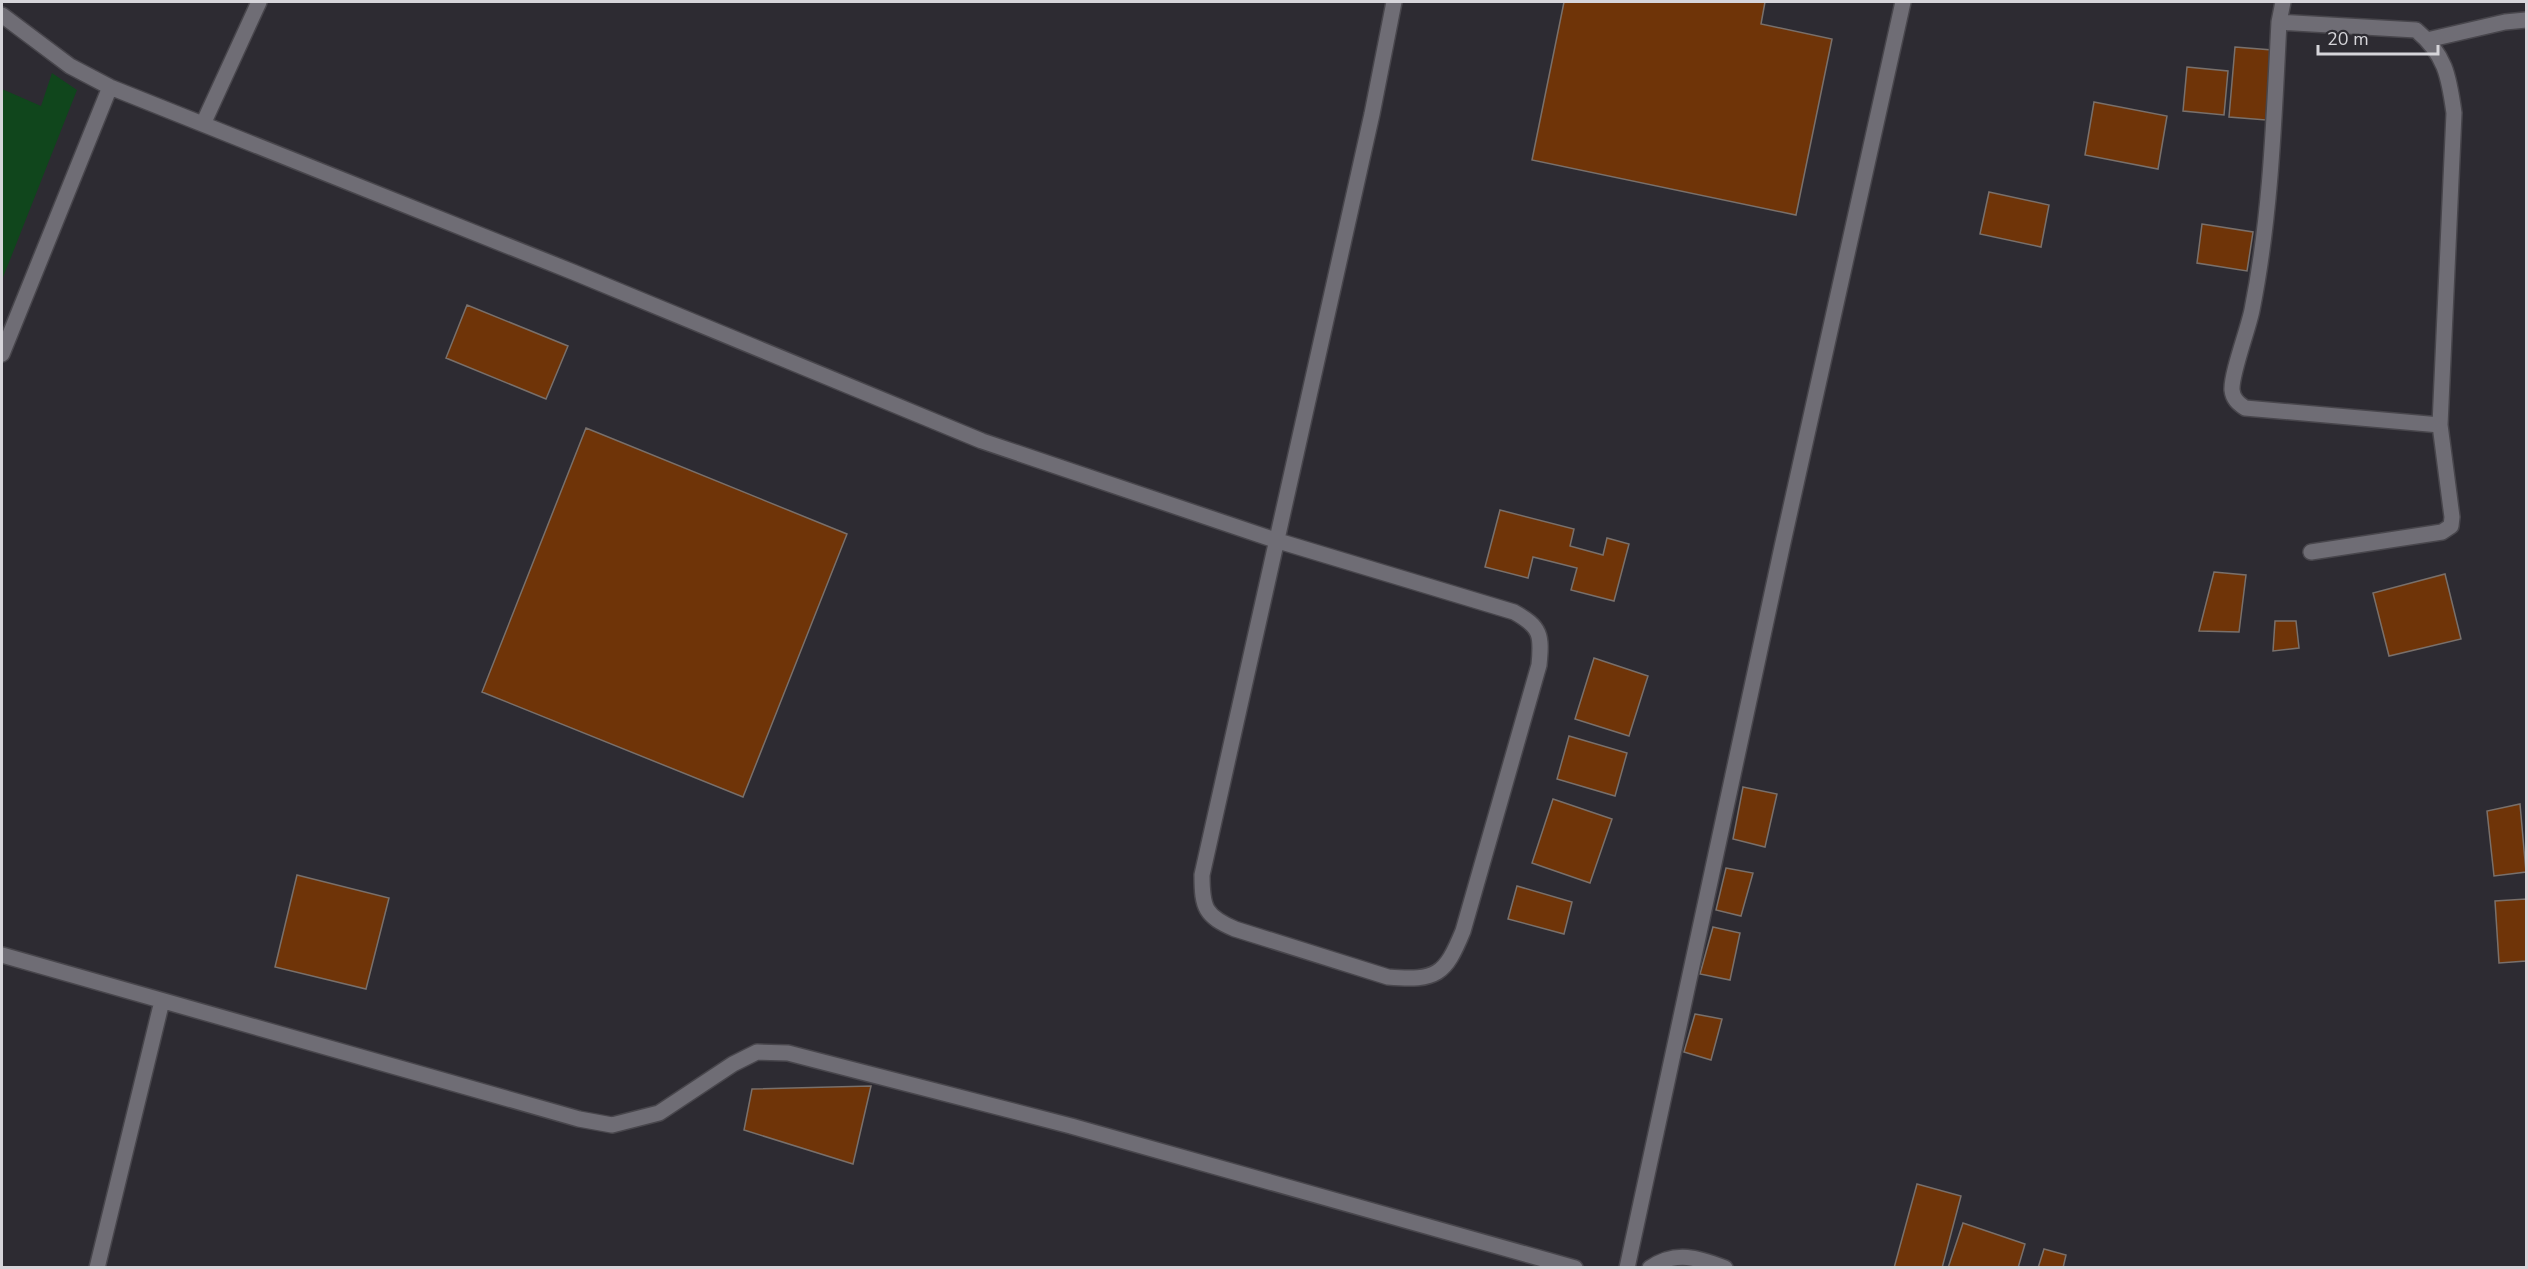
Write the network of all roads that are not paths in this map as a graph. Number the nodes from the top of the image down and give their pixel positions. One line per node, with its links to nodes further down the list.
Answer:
1 (259, 2): 10 (street)
2 (1394, 2): 13 (street)
3 (1903, 2): 19 (street)
4 (2283, 2): 7 (street)
5 (2, 15): 9 (street)
6 (2526, 20): 8 (street)
7 (2279, 22): 8 (street); 12 (street)
8 (2427, 40): 12 (street)
9 (110, 87): 10 (street); 11 (street)
10 (203, 124): 13 (street)
11 (2, 354)
12 (2440, 425): 14 (street)
13 (1275, 540): 13 (street)
14 (2311, 552)
15 (2, 956): 16 (street)
16 (162, 1001): 17 (street); 18 (street)
17 (97, 1268)
18 (1575, 1268)
19 (1627, 1268)
20 (1650, 1268): 21 (street)
21 (1725, 1268)

